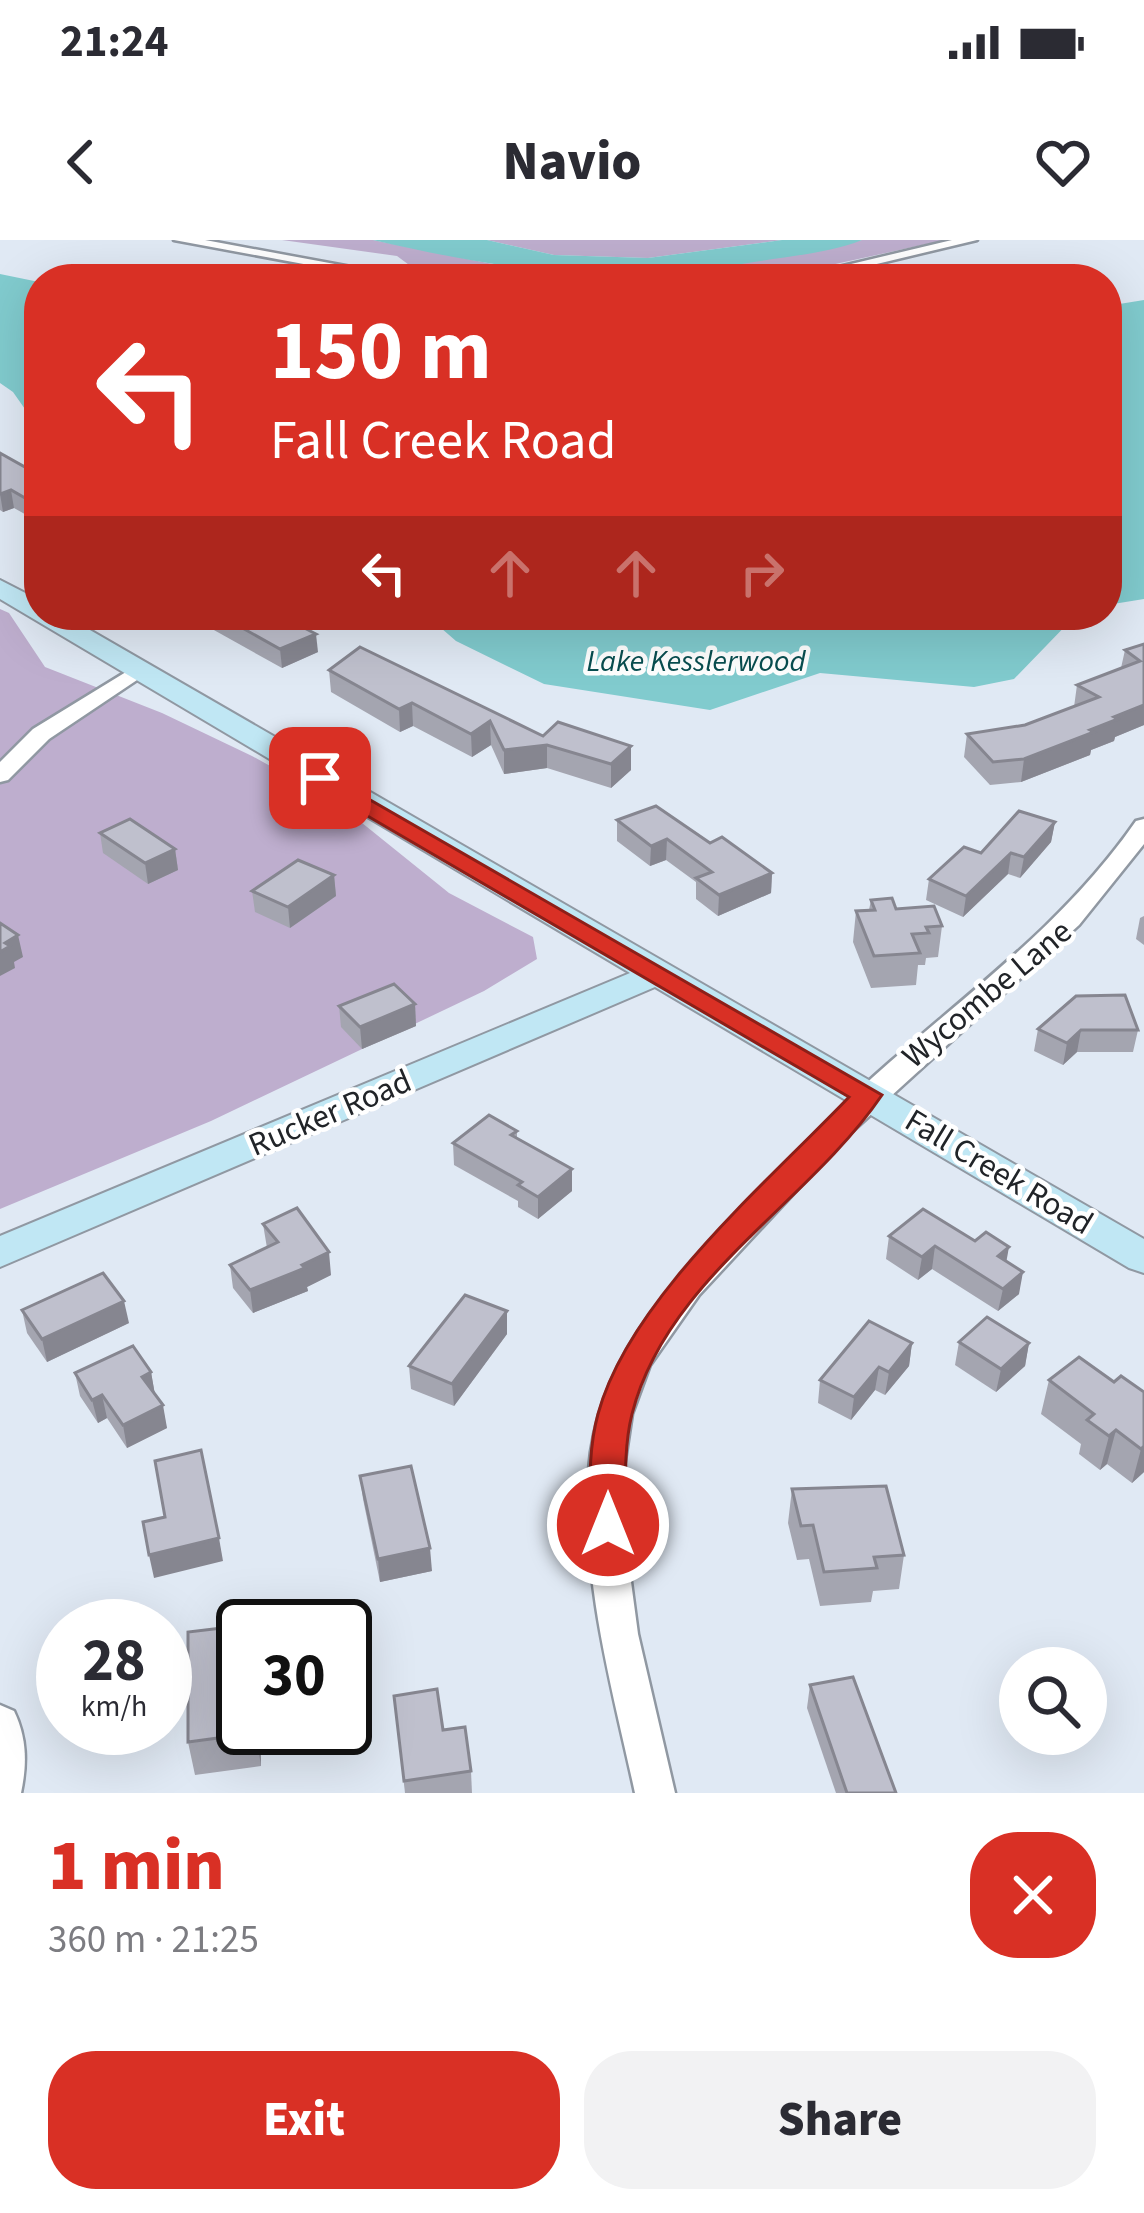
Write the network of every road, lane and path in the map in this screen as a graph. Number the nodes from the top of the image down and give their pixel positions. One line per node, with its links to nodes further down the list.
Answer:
1 (182, 240): 3 (street)
2 (970, 240): 4 (street)
3 (322, 264)
4 (862, 264)
5 (71, 630): 6 (main road, Fall Creek Road)
6 (139, 670): 7 (street); 9 (main road, Fall Creek Road)
7 (0, 776)
8 (1144, 826): 10 (street, Wycombe Lane)
9 (659, 973): 10 (main road, Fall Creek Road); 11 (main road, Rucker Road)
10 (868, 1095): 12 (main road, Fall Creek Road); 15 (street, Wycombe Lane)
11 (0, 1252)
12 (1144, 1258)
13 (0, 1723): 14 (street)
14 (1, 1793)
15 (655, 1793)

